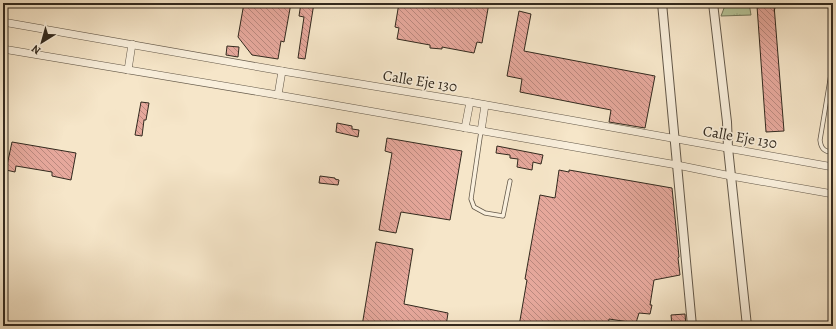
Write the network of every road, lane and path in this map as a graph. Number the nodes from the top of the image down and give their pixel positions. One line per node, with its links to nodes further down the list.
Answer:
1 (662, 3): 16 (street)
2 (777, 3): 4 (path)
3 (714, 5): 17 (street)
4 (774, 11)
5 (3, 22): 6 (street, Calle Eje 130)
6 (132, 44): 9 (street); 10 (street, Calle Eje 130)
7 (3, 49): 9 (street)
8 (833, 62): 18 (lane)
9 (128, 70): 11 (street)
10 (282, 71): 11 (street); 12 (street, Calle Eje 130)
11 (278, 95): 14 (street)
12 (470, 102): 13 (street, Calle Eje 130); 14 (street)
13 (485, 105): 15 (street); 16 (street, Calle Eje 130)
14 (465, 128): 15 (street)
15 (481, 131): 19 (street); 22 (lane)
16 (674, 138): 17 (street, Calle Eje 130); 19 (street)
17 (728, 148): 20 (street, Calle Eje 130); 21 (street)
18 (833, 153)
19 (677, 165): 21 (street); 24 (street)
20 (833, 167)
21 (731, 176): 23 (street); 25 (street)
22 (510, 181)
23 (833, 194)
24 (692, 326)
25 (747, 326)

